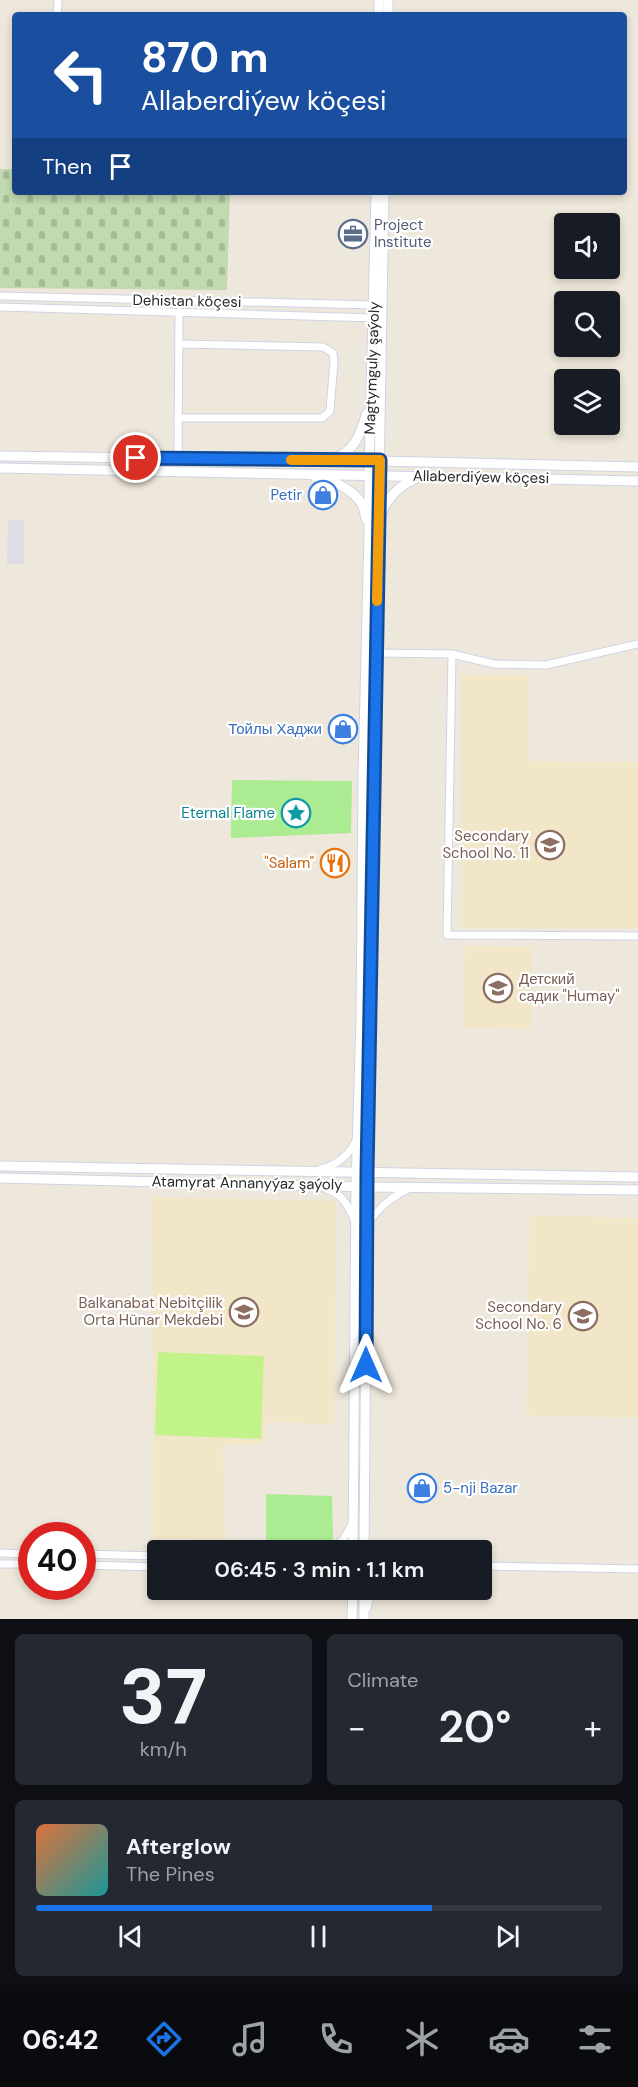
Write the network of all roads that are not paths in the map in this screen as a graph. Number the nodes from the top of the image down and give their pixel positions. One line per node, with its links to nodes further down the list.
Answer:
1 (63, 0): 2 (street)
2 (57, 8)
3 (376, 195): 6 (street, Magtymguly şaýoly)
4 (384, 195): 16 (street, Magtymguly şaýoly)
5 (0, 296): 6 (street, Dehistan köçesi)
6 (375, 305): 9 (street, Magtymguly şaýoly)
7 (0, 307): 8 (street, Dehistan köçesi)
8 (179, 312): 9 (street, Dehistan köçesi); 10 (street)
9 (374, 318): 11 (street, Magtymguly şaýoly)
10 (178, 344): 12 (street); 12 (street)
11 (371, 393): 15 (street); 16 (street, Magtymguly şaýoly)
12 (178, 418): 14 (street)
13 (0, 456): 14 (street, Allaberdiýew köçesi)
14 (178, 458): 15 (street, Allaberdiýew köçesi)
15 (327, 460): 16 (street, Allaberdiýew köçesi)
16 (374, 461): 17 (street, Allaberdiýew köçesi); 20 (street, Magtymguly şaýoly); 21 (street, Magtymguly şaýoly)
17 (638, 467)
18 (0, 468): 19 (street, Allaberdiýew köçesi)
19 (289, 474): 20 (street, Allaberdiýew köçesi); 25 (street)
20 (369, 474): 21 (street, Allaberdiýew köçesi); 25 (street, Magtymguly şaýoly)
21 (380, 474): 22 (street, Allaberdiýew köçesi); 24 (street, Magtymguly şaýoly)
22 (425, 476): 23 (street, Allaberdiýew köçesi); 24 (street)
23 (638, 481)
24 (379, 522): 27 (street, Magtymguly şaýoly)
25 (369, 533): 30 (street, Magtymguly şaýoly)
26 (638, 644): 28 (street)
27 (376, 653): 28 (street); 33 (street, Magtymguly şaýoly)
28 (453, 654): 29 (street)
29 (638, 936)
30 (357, 1136): 32 (street); 33 (street, Magtymguly şaýoly)
31 (0, 1166): 32 (street, Atamyrat Annanyýaz şaýoly)
32 (315, 1171): 33 (street, Atamyrat Annanyýaz şaýoly)
33 (362, 1172): 34 (street, Atamyrat Annanyýaz şaýoly); 37 (street, Magtymguly şaýoly); 38 (street, Magtymguly şaýoly)
34 (638, 1177)
35 (0, 1178): 36 (street, Atamyrat Annanyýaz şaýoly)
36 (312, 1185): 37 (street, Atamyrat Annanyýaz şaýoly); 41 (street)
37 (356, 1186): 38 (street, Atamyrat Annanyýaz şaýoly); 41 (street, Magtymguly şaýoly)
38 (367, 1186): 39 (street, Atamyrat Annanyýaz şaýoly); 42 (street, Magtymguly şaýoly)
39 (411, 1187): 40 (street, Atamyrat Annanyýaz şaýoly); 42 (street)
40 (638, 1190)
41 (356, 1221): 43 (street, Magtymguly şaýoly)
42 (367, 1225): 46 (street, Magtymguly şaýoly)
43 (353, 1522): 44 (street); 45 (street, Magtymguly şaýoly)
44 (343, 1540)
45 (353, 1540)
46 (364, 1540)
47 (0, 1553): 48 (street)
48 (18, 1554)
49 (96, 1554): 50 (street)
50 (147, 1556)
51 (0, 1564): 52 (street)
52 (18, 1564)
53 (96, 1565): 55 (street)
54 (492, 1566): 56 (street)
55 (147, 1567)
56 (638, 1569)
57 (353, 1600): 60 (street)
58 (364, 1600): 61 (street)
59 (369, 1600): 61 (street)
60 (352, 1619)
61 (364, 1619)

